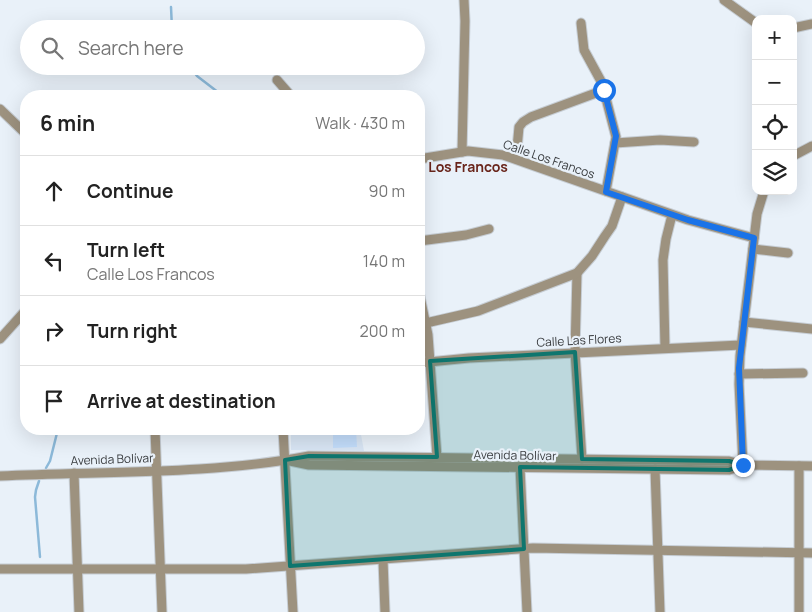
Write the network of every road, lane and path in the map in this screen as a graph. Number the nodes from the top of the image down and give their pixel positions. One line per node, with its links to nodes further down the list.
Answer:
1 (464, 0): 15 (street)
2 (724, 0): 3 (street)
3 (752, 20)
4 (581, 23): 9 (street)
5 (812, 24): 6 (street)
6 (797, 27)
7 (277, 80): 8 (street)
8 (286, 90)
9 (604, 90): 13 (street); 18 (street)
10 (0, 109): 11 (street)
11 (20, 128)
12 (694, 142): 13 (street)
13 (615, 143): 19 (street)
14 (812, 146): 16 (street)
15 (462, 152): 17 (street, Calle Los Francos); 18 (street, Calle Los Francos)
16 (797, 154)
17 (425, 158)
18 (516, 160): 19 (street, Calle Los Francos)
19 (606, 192): 21 (street, Calle Los Francos)
20 (762, 195): 24 (street)
21 (622, 197): 22 (street, Calle Los Francos); 28 (street)
22 (672, 215): 24 (street, Calle Los Francos); 36 (street)
23 (490, 229): 25 (street)
24 (754, 238): 26 (street)
25 (425, 241)
26 (753, 248): 27 (street); 32 (street)
27 (788, 253)
28 (577, 273): 31 (street); 37 (street)
29 (20, 317): 34 (street)
30 (425, 318): 31 (street)
31 (426, 322): 39 (street)
32 (744, 322): 33 (street); 35 (street)
33 (812, 330)
34 (0, 339)
35 (741, 345): 36 (street, Calle Las Flores); 41 (street)
36 (665, 348): 37 (street, Calle Las Flores)
37 (575, 352): 39 (street, Calle Las Flores); 45 (street)
38 (425, 362): 39 (street, Calle Las Flores)
39 (430, 362): 44 (street)
40 (804, 372): 41 (street)
41 (739, 374): 47 (street)
42 (155, 435): 52 (street)
43 (283, 435): 46 (street)
44 (437, 457): 45 (street, Avenida Bolívar); 46 (street, Avenida Bolívar)
45 (582, 459): 47 (street, Avenida Bolívar)
46 (285, 460): 50 (street, Avenida Bolívar); 52 (street, Avenida Bolívar); 60 (street)
47 (743, 465): 48 (street, Avenida Bolívar); 51 (street, Avenida Bolívar)
48 (799, 466): 49 (street, Avenida Bolívar); 57 (street)
49 (812, 466)
50 (520, 468): 51 (street, Avenida Bolívar); 55 (street)
51 (655, 469): 56 (street)
52 (158, 470): 53 (street, Avenida Bolívar); 63 (street)
53 (74, 473): 54 (street, Avenida Bolívar); 62 (street)
54 (0, 476)
55 (524, 549): 56 (street); 59 (street); 68 (street)
56 (658, 550): 57 (street); 69 (street)
57 (799, 552): 58 (street); 70 (street)
58 (812, 552)
59 (383, 560): 60 (street); 67 (street)
60 (290, 566): 63 (street); 66 (street)
61 (0, 569): 62 (street)
62 (78, 569): 63 (street); 64 (street)
63 (161, 570): 65 (street)
64 (80, 612)
65 (162, 612)
66 (293, 612)
67 (385, 612)
68 (526, 612)
69 (660, 612)
70 (799, 612)

